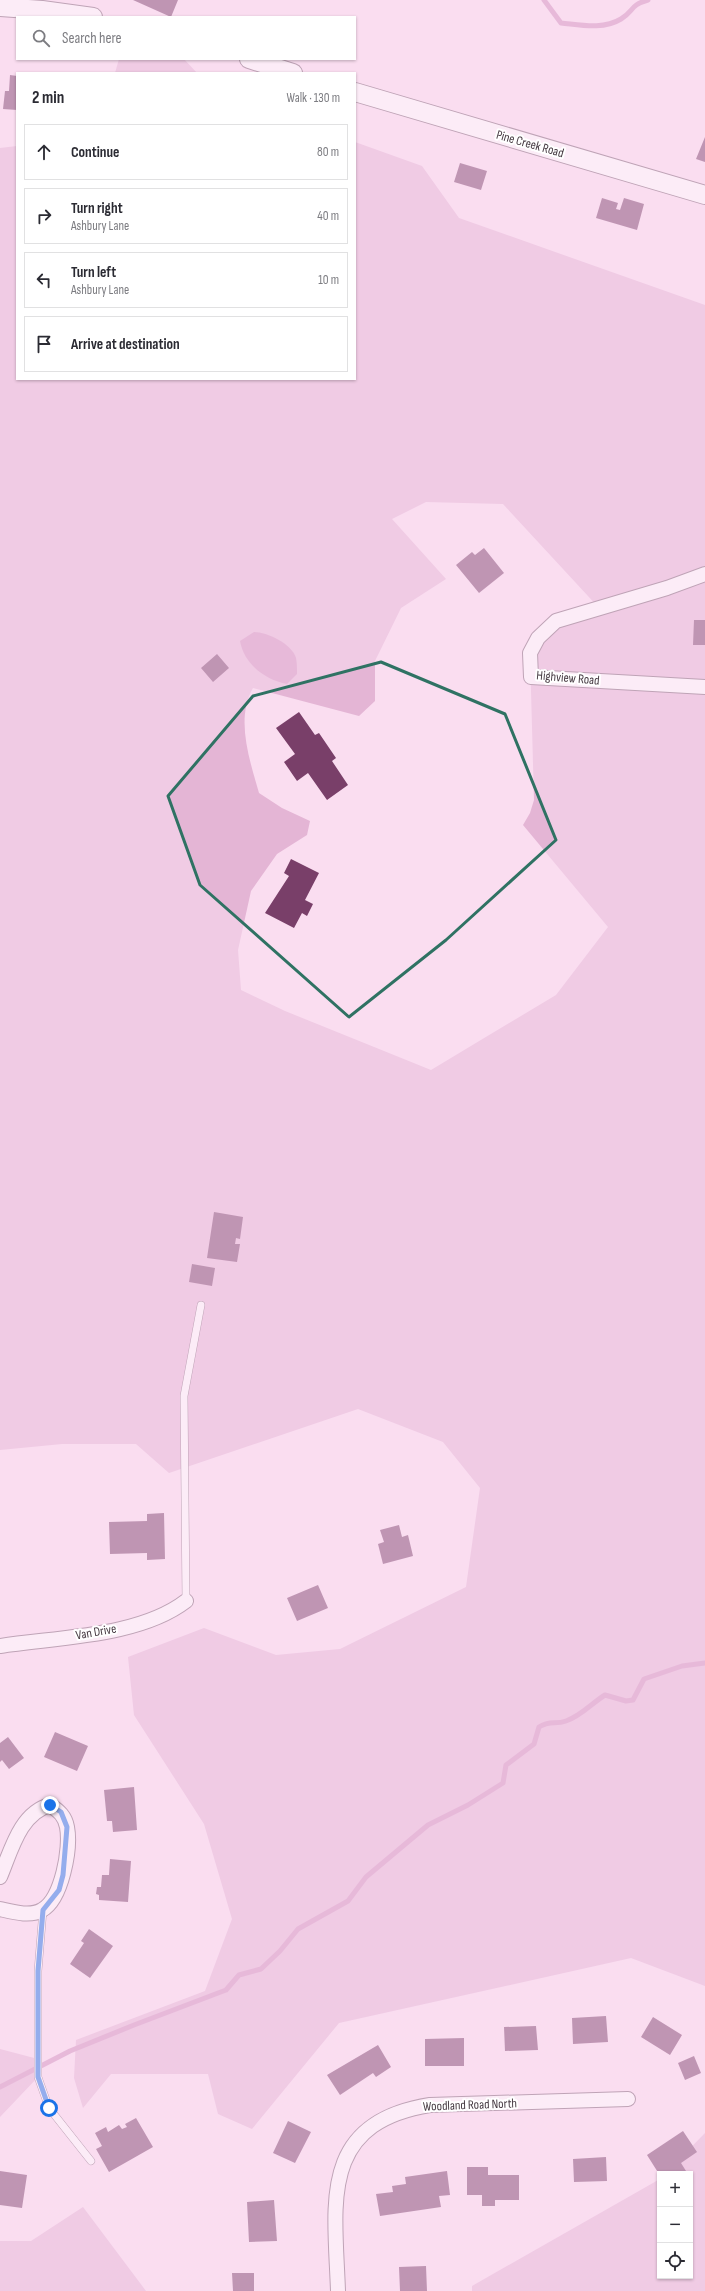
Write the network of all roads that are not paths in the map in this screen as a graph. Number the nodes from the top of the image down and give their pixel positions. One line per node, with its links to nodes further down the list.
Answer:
1 (0, 7): 2 (street)
2 (86, 16)
3 (252, 60): 4 (street)
4 (290, 72)
5 (356, 92): 6 (street, Pine Creek Road)
6 (705, 195)
7 (705, 574): 8 (street, Highview Road)
8 (705, 687)
9 (201, 1305): 10 (lane)
10 (186, 1601): 11 (street, Van Drive)
11 (0, 1646)
12 (0, 1877): 14 (street)
13 (0, 1910): 14 (street)
14 (43, 1910): 16 (lane)
15 (628, 2099): 17 (street, Woodland Road North)
16 (91, 2161)
17 (338, 2291)

